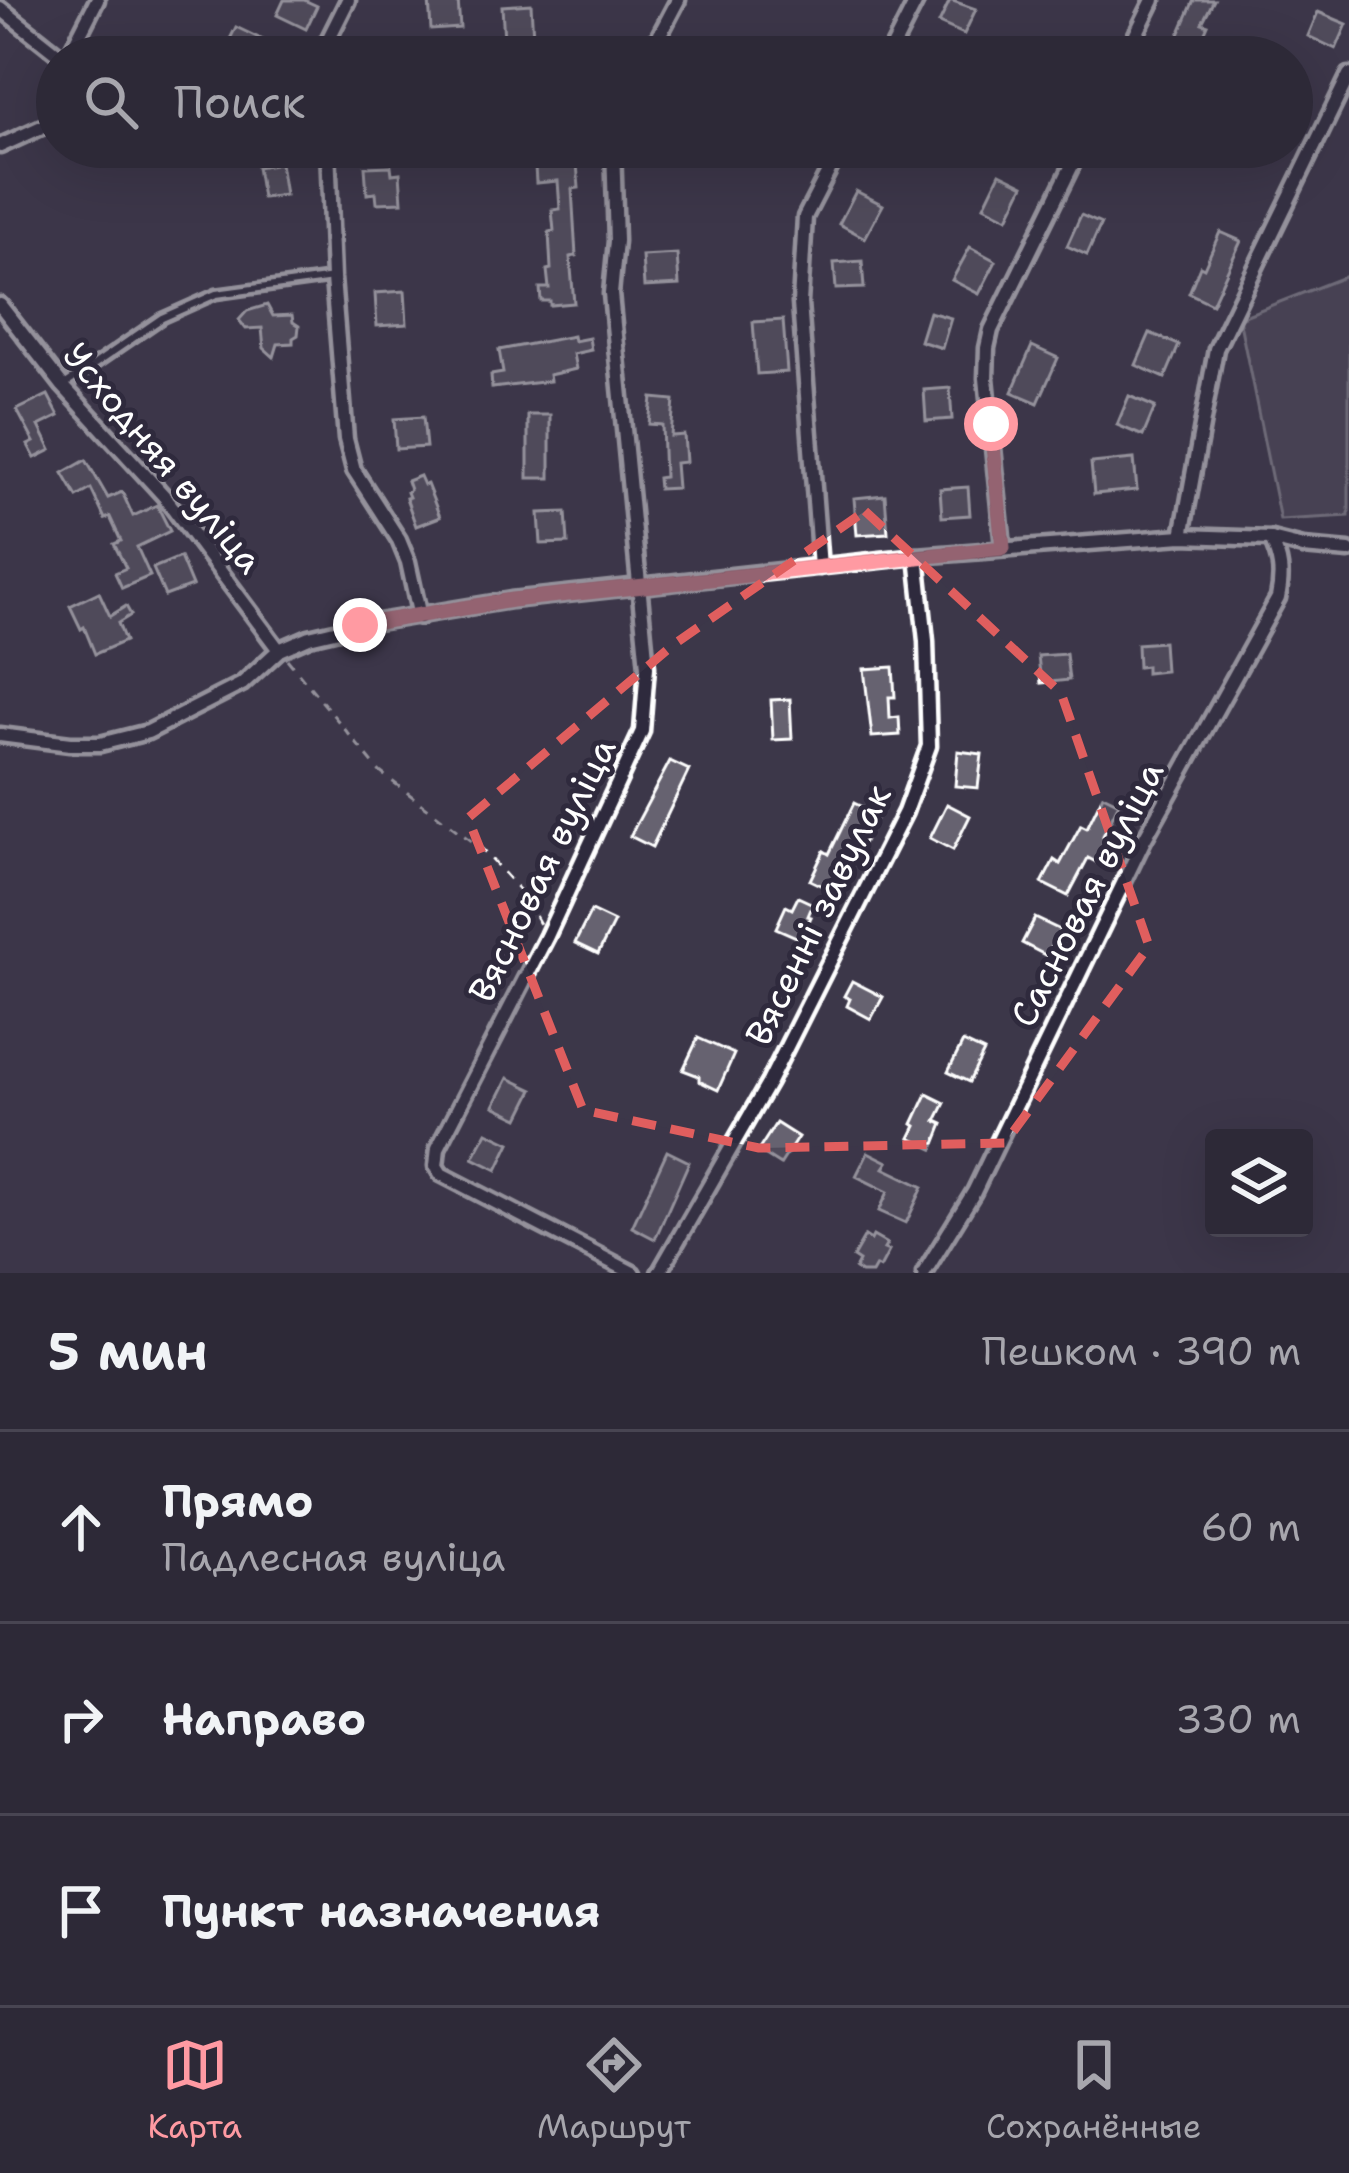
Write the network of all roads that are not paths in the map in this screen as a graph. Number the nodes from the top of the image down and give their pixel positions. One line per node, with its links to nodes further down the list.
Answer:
1 (97, 0): 8 (street)
2 (348, 0): 9 (street)
3 (678, 0): 10 (street)
4 (917, 0): 11 (street)
5 (1153, 0): 12 (street)
6 (0, 8): 7 (street)
7 (37, 36)
8 (77, 36)
9 (332, 36)
10 (659, 36)
11 (899, 36)
12 (1135, 36)
13 (1349, 75): 16 (street)
14 (36, 130): 15 (street)
15 (0, 146)
16 (1313, 149)
17 (329, 168): 22 (street)
18 (614, 168): 31 (street, Вясновая вуліца)
19 (830, 168): 30 (street)
20 (1071, 168): 27 (street)
21 (1304, 168): 25 (street)
22 (333, 278): 24 (lane); 32 (street)
23 (0, 305): 24 (street, Усходняя вуліца)
24 (63, 386): 33 (street, Усходняя вуліца)
25 (1182, 536): 26 (street); 27 (street)
26 (1271, 538): 28 (street); 37 (street, Сасновая вуліца)
27 (1003, 548): 29 (street)
28 (1349, 551)
29 (917, 556): 30 (street); 36 (street, Вясенні завулак)
30 (820, 567): 31 (street)
31 (641, 586): 32 (street); 35 (street, Вясновая вуліца)
32 (420, 617): 33 (street)
33 (279, 650): 34 (street)
34 (0, 735)
35 (633, 1273)
36 (659, 1273)
37 (924, 1273)

